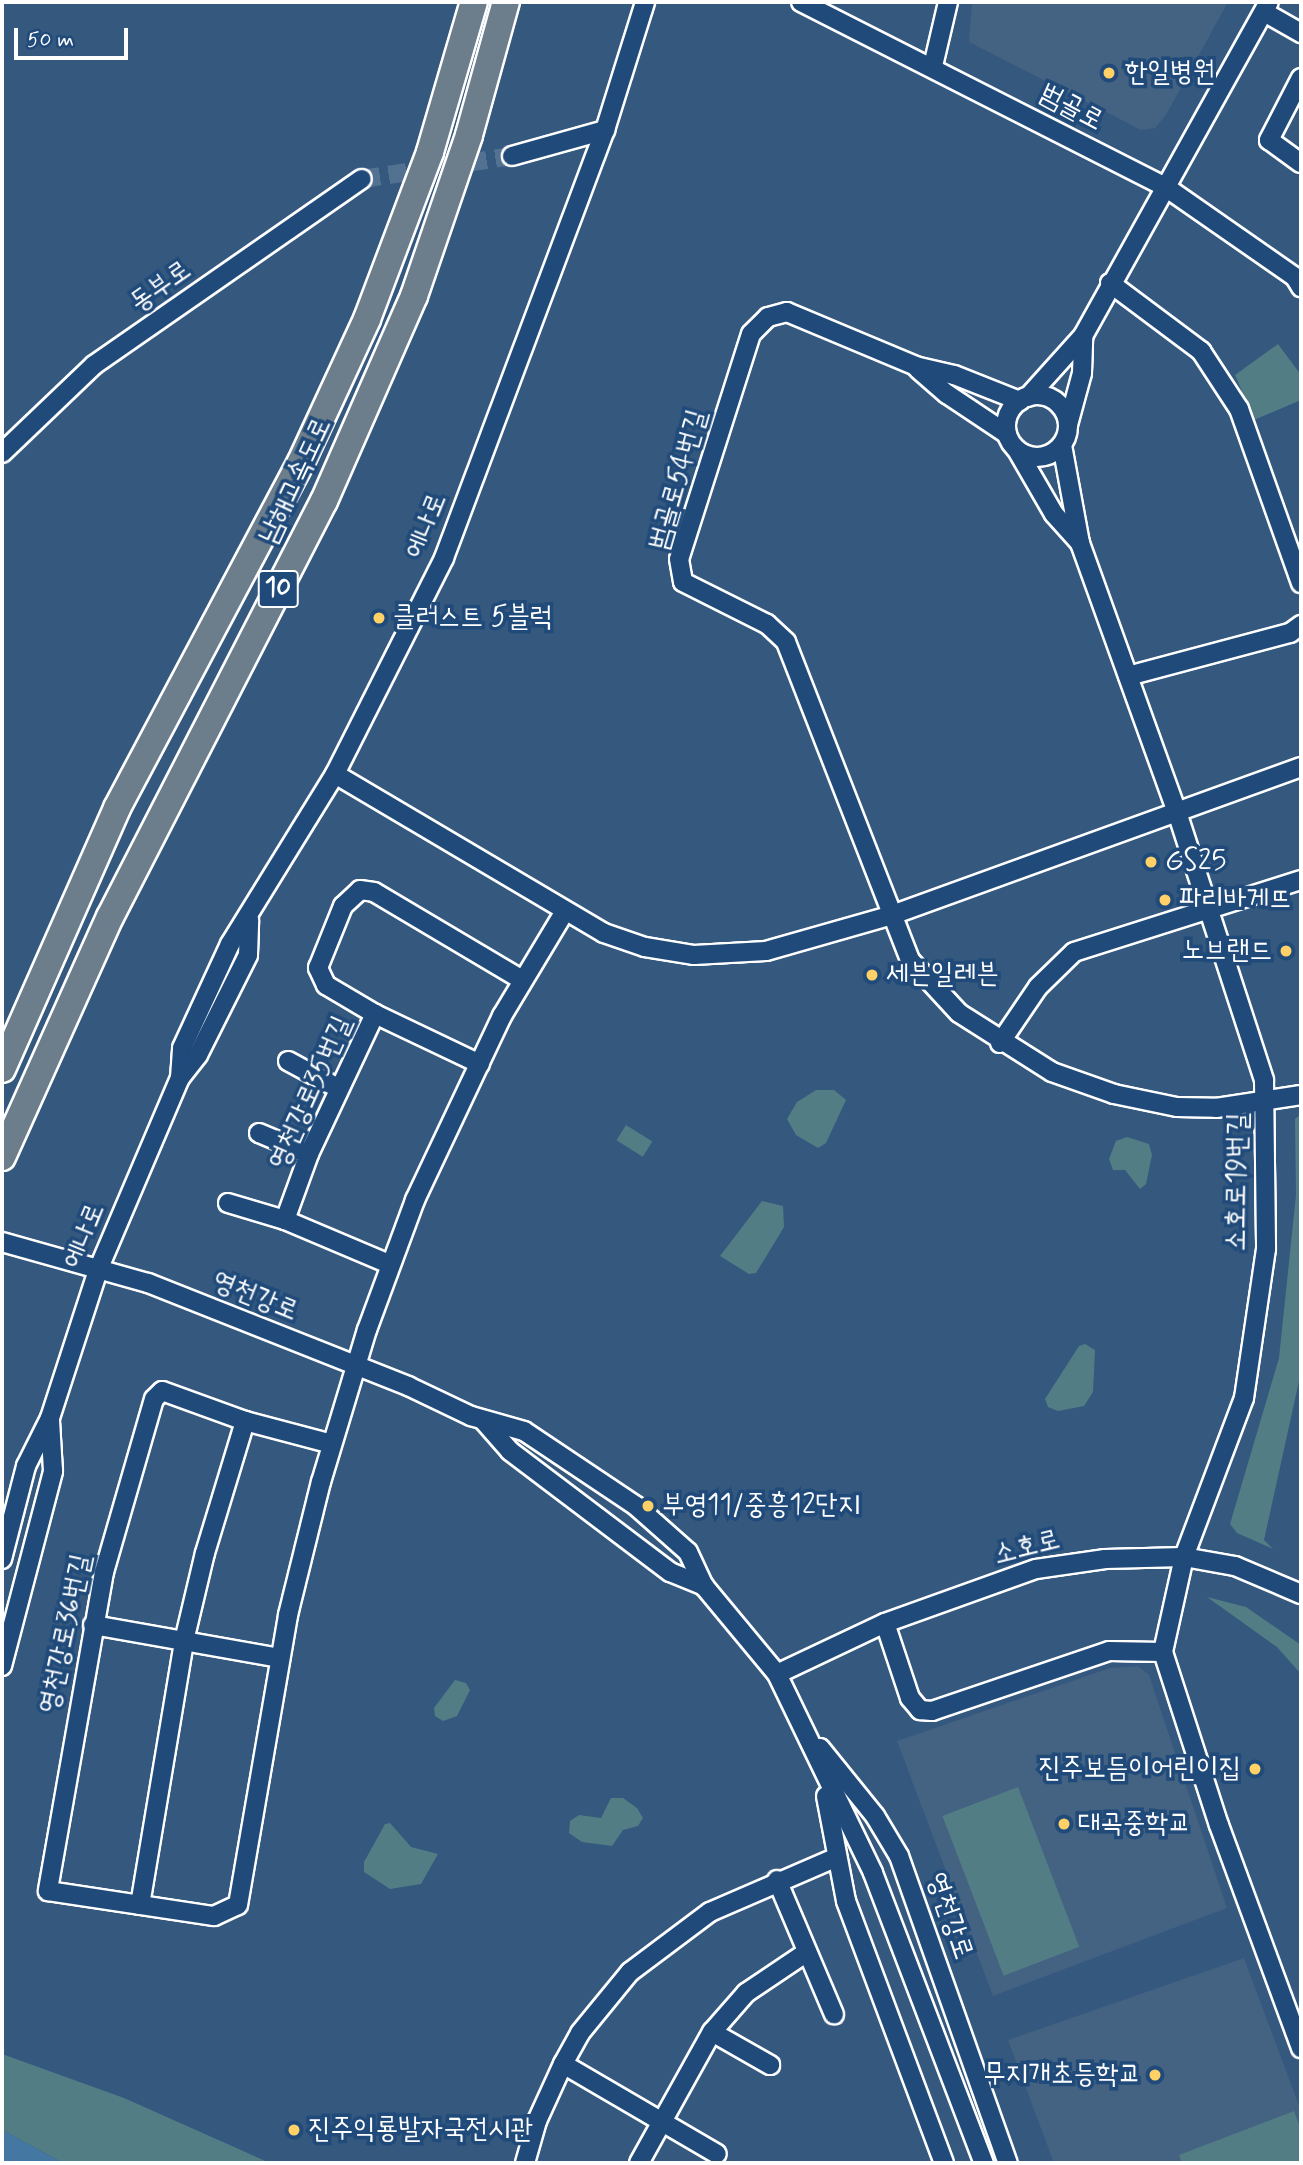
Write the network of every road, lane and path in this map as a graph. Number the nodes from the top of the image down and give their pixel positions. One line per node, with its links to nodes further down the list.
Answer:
1 (456, 2): 9 (highway)
2 (474, 2): 9 (highway, 남해고속도로 / 10)
3 (506, 2): 49 (highway, 남해고속도로 / 10)
4 (645, 2): 12 (street)
5 (801, 2): 10 (street, 범골로)
6 (948, 2): 10 (street)
7 (1266, 7): 8 (street); 16 (street)
8 (1301, 33)
9 (458, 65): 43 (highway, 남해고속도로 / 10)
10 (933, 66): 16 (street, 범골로)
11 (1301, 78): 14 (street)
12 (605, 130): 13 (street); 32 (street, 에나로)
13 (512, 156)
14 (1301, 163)
15 (362, 179): 26 (street, 동부로)
16 (1167, 188): 17 (street); 18 (street, 범골로)
17 (1110, 283): 19 (street); 28 (street)
18 (1301, 286)
19 (1083, 336): 21 (street); 22 (street)
20 (916, 366): 21 (street); 23 (street); 37 (street, 범골로54번길)
21 (1024, 399): 22 (street); 23 (street)
22 (1068, 425): 24 (street)
23 (1007, 434): 25 (street)
24 (1062, 445): 25 (street); 27 (street)
25 (1017, 450): 27 (street)
26 (2, 453)
27 (1080, 543): 30 (street)
28 (1301, 583)
29 (1301, 625): 30 (street)
30 (1128, 676): 33 (street)
31 (1301, 767): 33 (street)
32 (335, 774): 35 (street); 54 (street, 에나로)
33 (1176, 809): 36 (street, 소호로19번길); 37 (street)
34 (1301, 880): 36 (street)
35 (565, 911): 37 (street); 38 (street)
36 (1208, 912): 40 (street); 46 (street, 소호로19번길)
37 (892, 915): 40 (street)
38 (522, 980): 39 (street, 영천강로35번길); 42 (street)
39 (375, 1014): 42 (street); 44 (street, 영천강로35번길)
40 (1000, 1042): 46 (street)
41 (288, 1061): 44 (street)
42 (480, 1064): 53 (street)
43 (2, 1069)
44 (338, 1088): 48 (street, 영천강로35번길)
45 (1301, 1095): 46 (street)
46 (1266, 1102): 60 (street, 소호로19번길)
47 (259, 1133): 48 (street)
48 (309, 1154): 51 (street, 영천강로35번길)
49 (2, 1157)
50 (228, 1203): 51 (street)
51 (285, 1220): 53 (street)
52 (2, 1242): 54 (street, 영천강로)
53 (389, 1264): 55 (street)
54 (98, 1270): 55 (street, 영천강로); 56 (street, 에나로)
55 (356, 1366): 57 (street, 영천강로); 59 (street, 영천강로36번길)
56 (50, 1418): 61 (street, 에나로); 69 (street, 에나로)
57 (483, 1420): 62 (street, 영천강로); 62 (street, 영천강로)
58 (245, 1421): 59 (street, 영천강로36번길); 65 (street, 영천강로36번길); 66 (street)
59 (332, 1444): 68 (street, 영천강로36번길)
60 (1184, 1557): 63 (street, 소호로); 64 (street, 소호로); 67 (street, 소호로19번길)
61 (2, 1559)
62 (704, 1586): 70 (street, 영천강로)
63 (1301, 1594)
64 (885, 1623): 67 (street); 70 (street, 소호로)
65 (93, 1625): 66 (street); 74 (street, 영천강로36번길)
66 (184, 1641): 68 (street); 74 (street)
67 (1163, 1652): 78 (street)
68 (280, 1658): 74 (street, 영천강로36번길)
69 (2, 1666)
70 (777, 1674): 71 (street, 영천강로)
71 (793, 1712): 72 (street, 영천강로); 86 (street, 영천강로); 87 (street, 영천강로)
72 (837, 1857): 73 (street); 85 (street, 영천강로)
73 (777, 1880): 75 (street); 79 (street)
74 (140, 1905)
75 (807, 1952): 76 (street); 77 (street)
76 (834, 2014)
77 (712, 2032): 80 (street); 81 (street)
78 (1301, 2049)
79 (563, 2064): 81 (street); 83 (street)
80 (770, 2064)
81 (661, 2122): 82 (street); 84 (street)
82 (716, 2154)
83 (525, 2163)
84 (639, 2163)
85 (944, 2163)
86 (984, 2163)
87 (1008, 2163)

